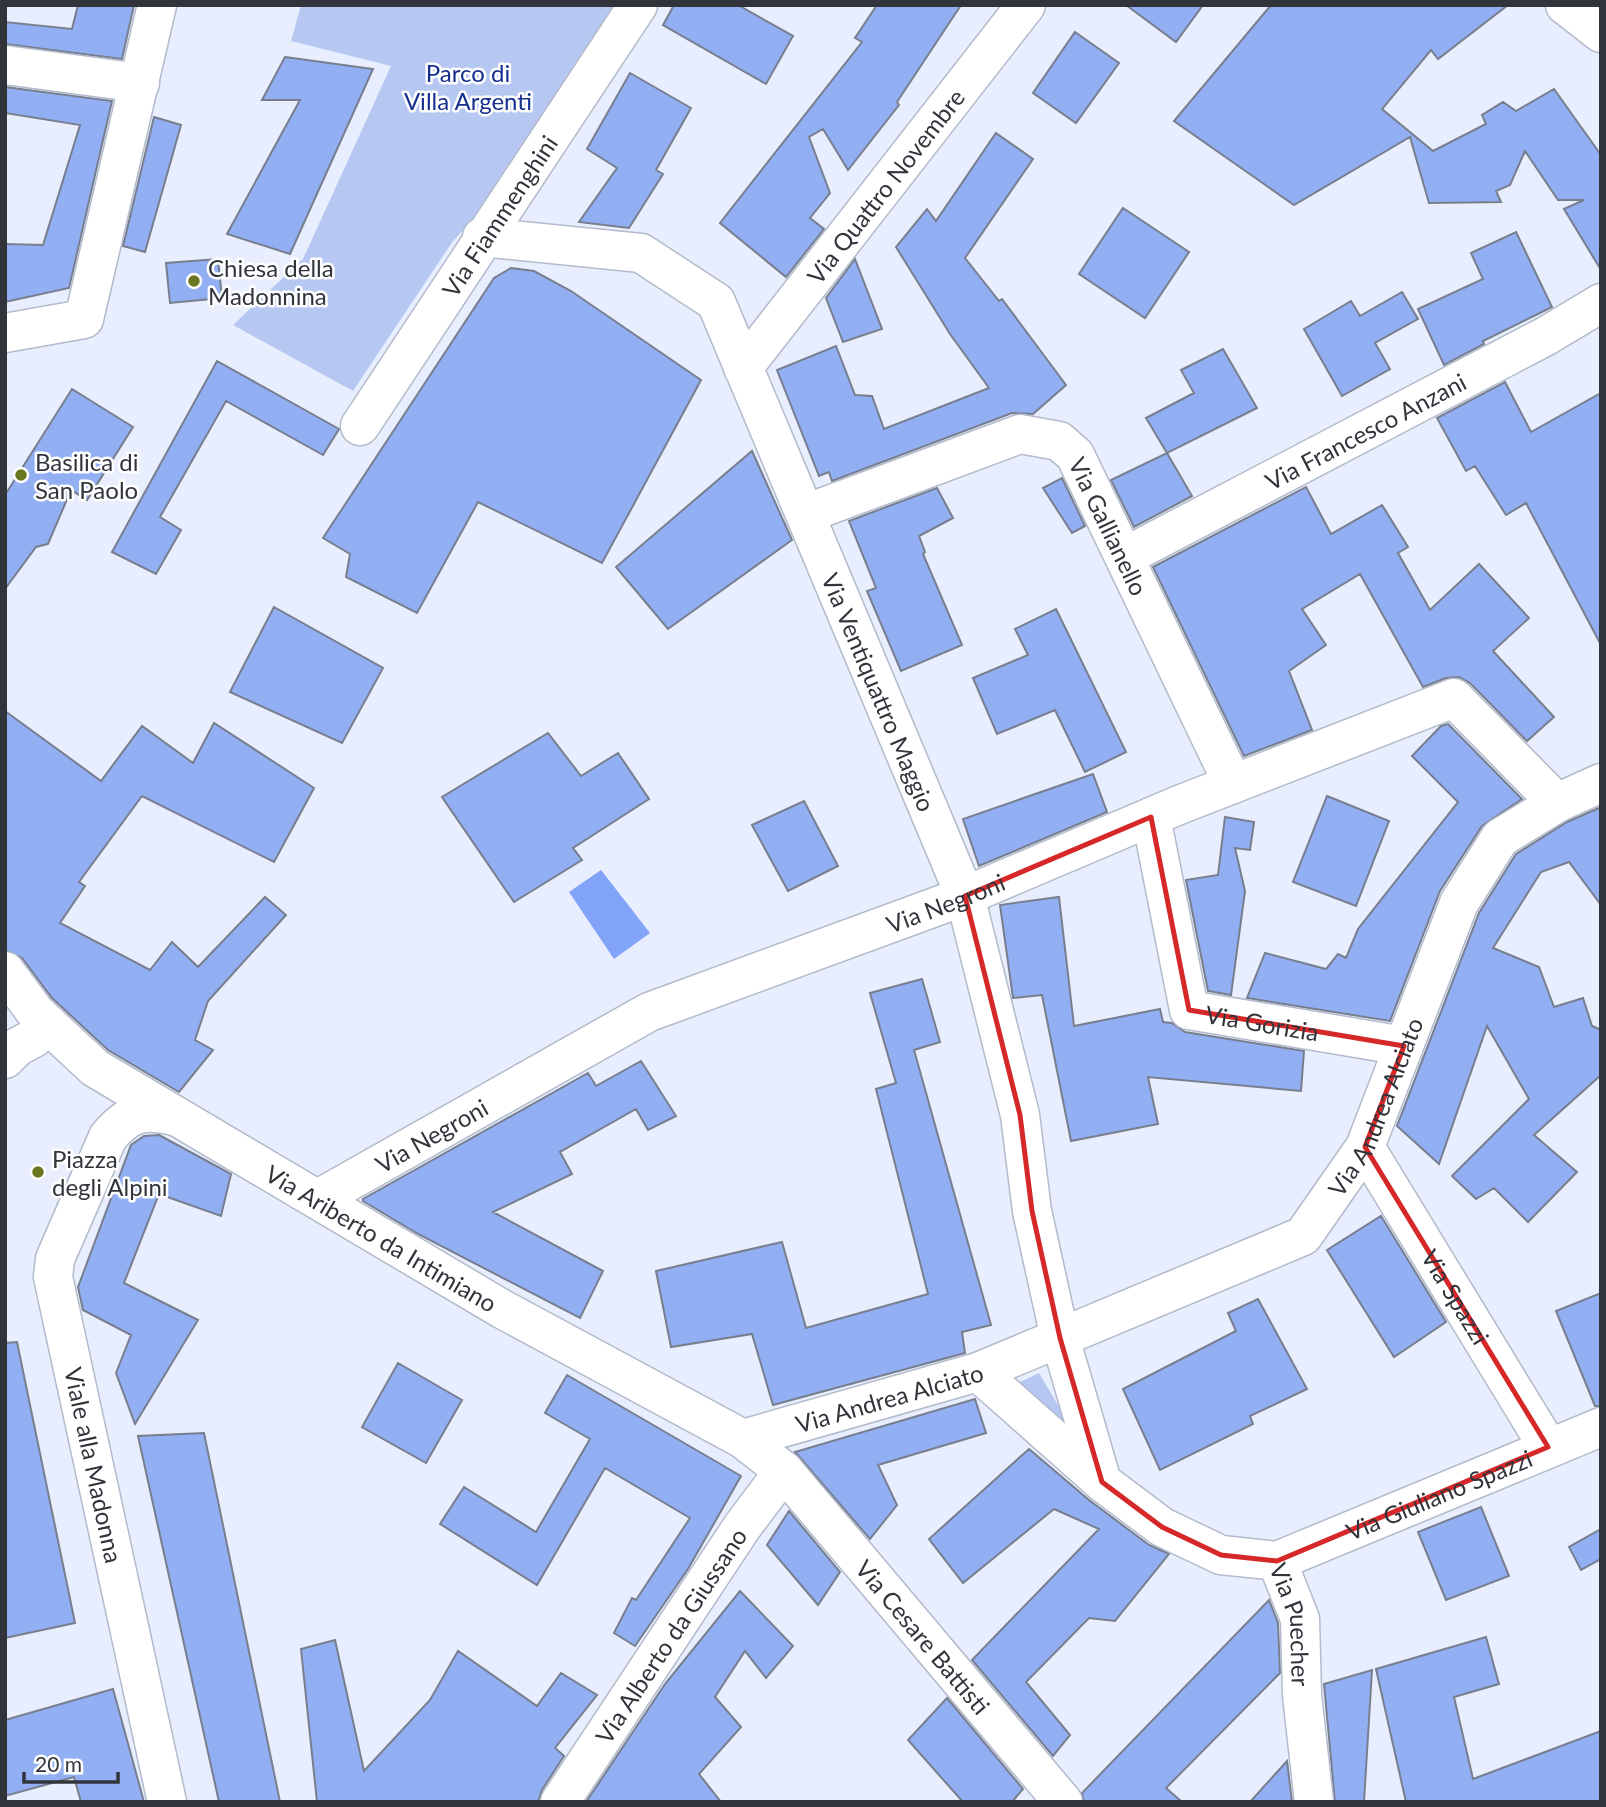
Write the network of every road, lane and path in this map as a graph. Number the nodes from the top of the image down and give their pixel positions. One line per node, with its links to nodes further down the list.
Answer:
1 (157, 5): 7 (street)
2 (638, 5): 8 (street, Via Fiammenghini)
3 (1026, 5): 11 (street, Via Quattro Novembre)
4 (1565, 5): 5 (street)
5 (1601, 33)
6 (5, 65): 7 (street)
7 (140, 83): 10 (street)
8 (482, 237): 11 (street, Via Ventiquattro Maggio); 12 (street, Via Fiammenghini)
9 (1601, 303): 14 (street, Via Francesco Anzani)
10 (5, 333)
11 (743, 368): 13 (street, Via Ventiquattro Maggio)
12 (360, 426)
13 (805, 514): 14 (street, Via Gallianello); 19 (street, Via Ventiquattro Maggio)
14 (1126, 556): 16 (street, Via Gallianello)
15 (1601, 783): 17 (street, Via Andrea Alciato)
16 (1233, 784): 17 (street, Via Negroni); 18 (street, Via Negroni)
17 (1558, 803): 21 (street, Via Andrea Alciato)
18 (1151, 817): 19 (street, Via Negroni); 21 (street, Via Gorizia)
19 (965, 896): 26 (street, Via Negroni); 27 (street, Via Ventiquattro Maggio)
20 (5, 971): 22 (street, Via Ariberto da Intimiano)
21 (1404, 1045): 25 (street, Via Andrea Alciato)
22 (95, 1068): 23 (street, Via Ariberto da Intimiano); 24 (street, Viale alla Madonna)
23 (174, 1116): 24 (street, Viale alla Madonna); 26 (street, Via Ariberto da Intimiano)
24 (108, 1137): 35 (street, Viale alla Madonna)
25 (1365, 1147): 27 (street, Via Andrea Alciato); 31 (street, Via Spazzi)
26 (318, 1199): 30 (street, Via Ariberto da Intimiano)
27 (1058, 1338): 28 (street, Via Andrea Alciato); 33 (street)
28 (978, 1371): 30 (street, Via Andrea Alciato); 33 (street, Via Puecher)
29 (1601, 1427): 31 (street, Via Giuliano Spazzi)
30 (751, 1437): 32 (street, Via Ariberto da Intimiano)
31 (1548, 1447): 34 (street, Via Giuliano Spazzi)
32 (784, 1471): 36 (street, Via Alberto da Giussano); 37 (street, Via Cesare Battisti)
33 (1102, 1482): 34 (street, Via Puecher)
34 (1277, 1561): 38 (street, Via Puecher)
35 (167, 1802)
36 (560, 1802)
37 (1063, 1802)
38 (1314, 1802)

